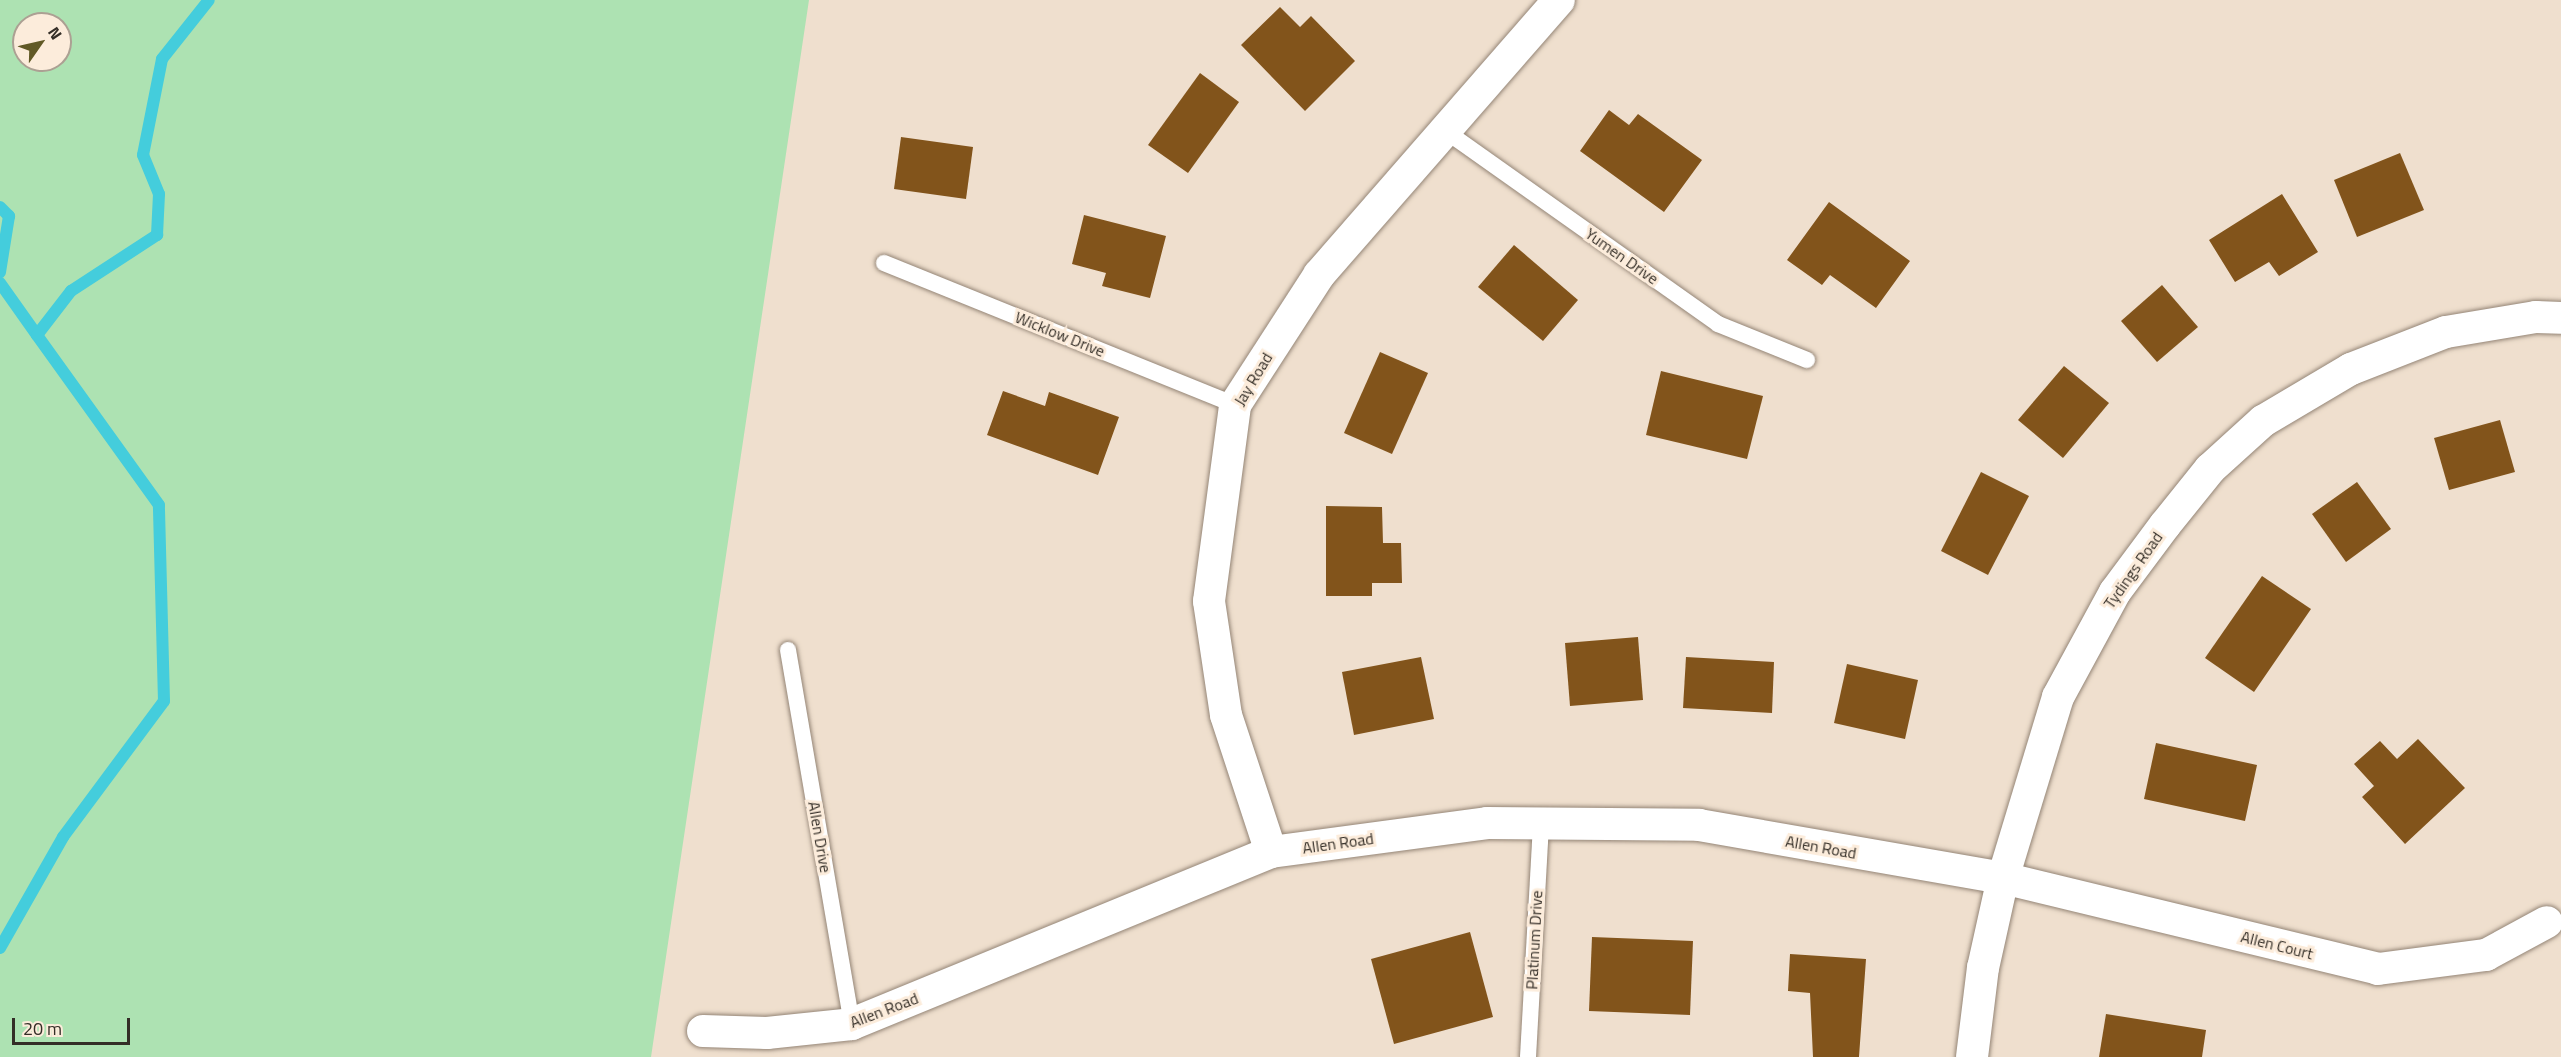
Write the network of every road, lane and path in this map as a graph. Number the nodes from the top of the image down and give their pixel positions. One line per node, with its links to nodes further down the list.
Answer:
1 (1559, 0): 2 (street, Jay Road)
2 (1447, 132): 5 (lane, Yumen Drive); 6 (street, Jay Road)
3 (884, 263): 6 (lane, Wicklow Drive)
4 (2561, 318): 10 (street, Tydings Road)
5 (1807, 360)
6 (1235, 405): 9 (street, Jay Road)
7 (788, 650): 12 (lane, Allen Drive)
8 (1541, 823): 9 (street, Allen Road); 10 (street, Allen Road); 14 (lane, Platinum Drive)
9 (1270, 852): 12 (street, Allen Road)
10 (2003, 878): 11 (street, Allen Court); 15 (street, Tydings Road)
11 (2547, 922)
12 (852, 1024): 13 (street, Allen Road)
13 (703, 1031)
14 (1528, 1057)
15 (1972, 1057)

